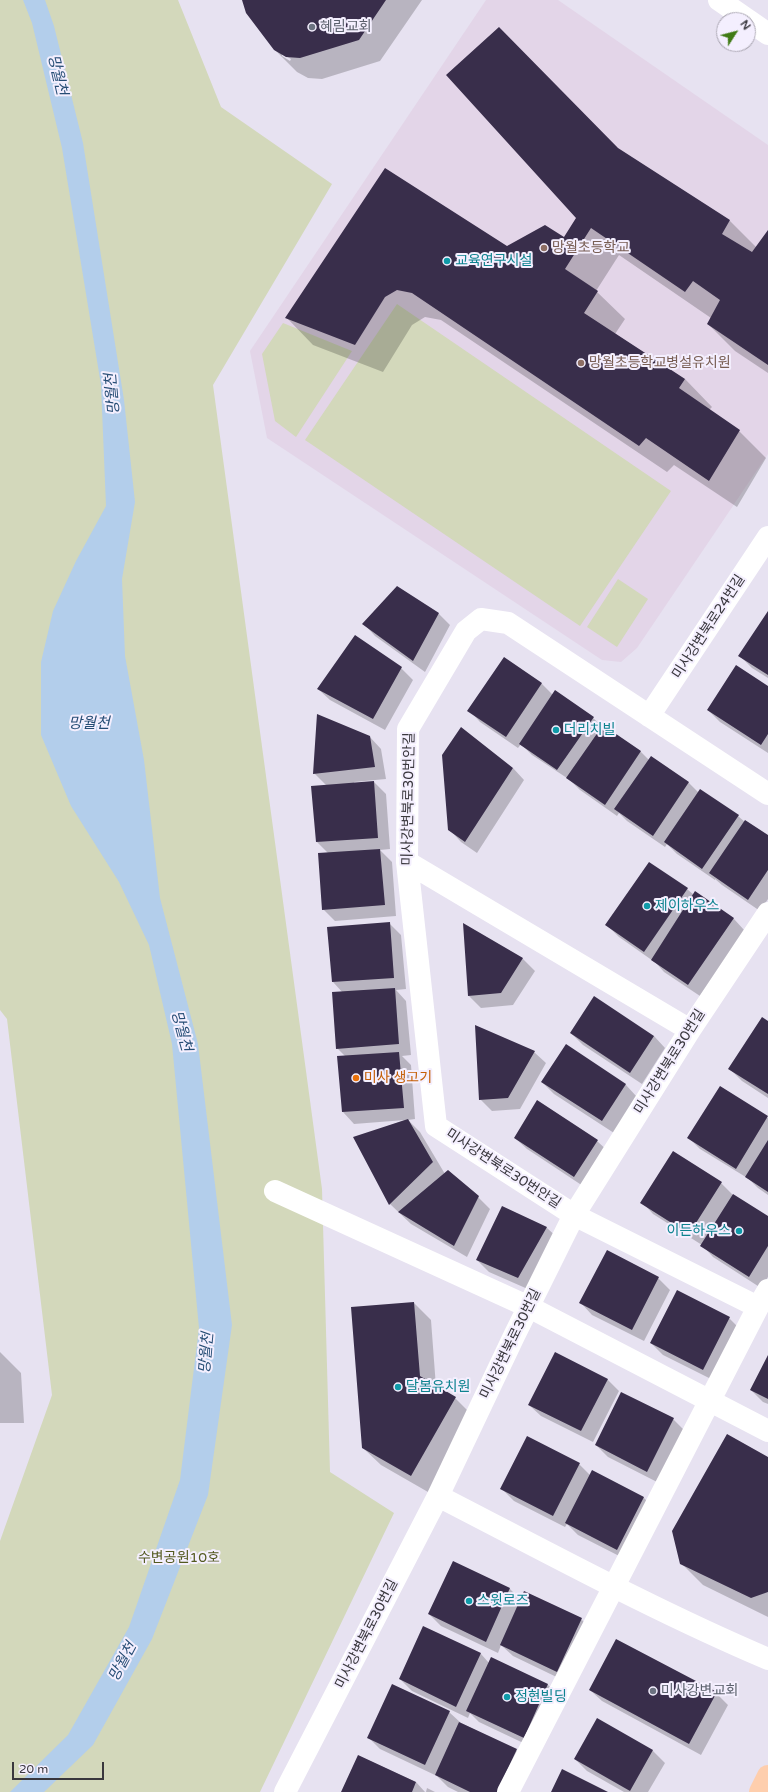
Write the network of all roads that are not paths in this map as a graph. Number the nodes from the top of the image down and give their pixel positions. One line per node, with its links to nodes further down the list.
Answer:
1 (719, 0): 2 (street)
2 (736, 12)
3 (756, 26): 4 (street)
4 (768, 34)
5 (768, 537): 6 (street, 미사강변북로24번길)
6 (650, 716): 7 (street, 미사강변북로30번안길); 8 (street, 미사강변북로30번안길)
7 (768, 794)
8 (407, 862): 10 (street); 12 (street, 미사강변북로30번안길)
9 (768, 914): 10 (street, 미사강변북로30번길)
10 (690, 1030): 12 (street, 미사강변북로30번길)
11 (275, 1191): 14 (street)
12 (574, 1215): 13 (street); 14 (street, 미사강변북로30번길)
13 (763, 1299): 15 (street)
14 (529, 1307): 15 (street); 17 (street, 미사강변북로30번길)
15 (709, 1402): 16 (street); 18 (street)
16 (768, 1431)
17 (438, 1496): 18 (street); 21 (street, 미사강변북로30번길)
18 (614, 1586): 19 (street); 22 (street)
19 (768, 1659)
20 (768, 1776): 23 (main road)
21 (285, 1792)
22 (508, 1792)
23 (760, 1792)

